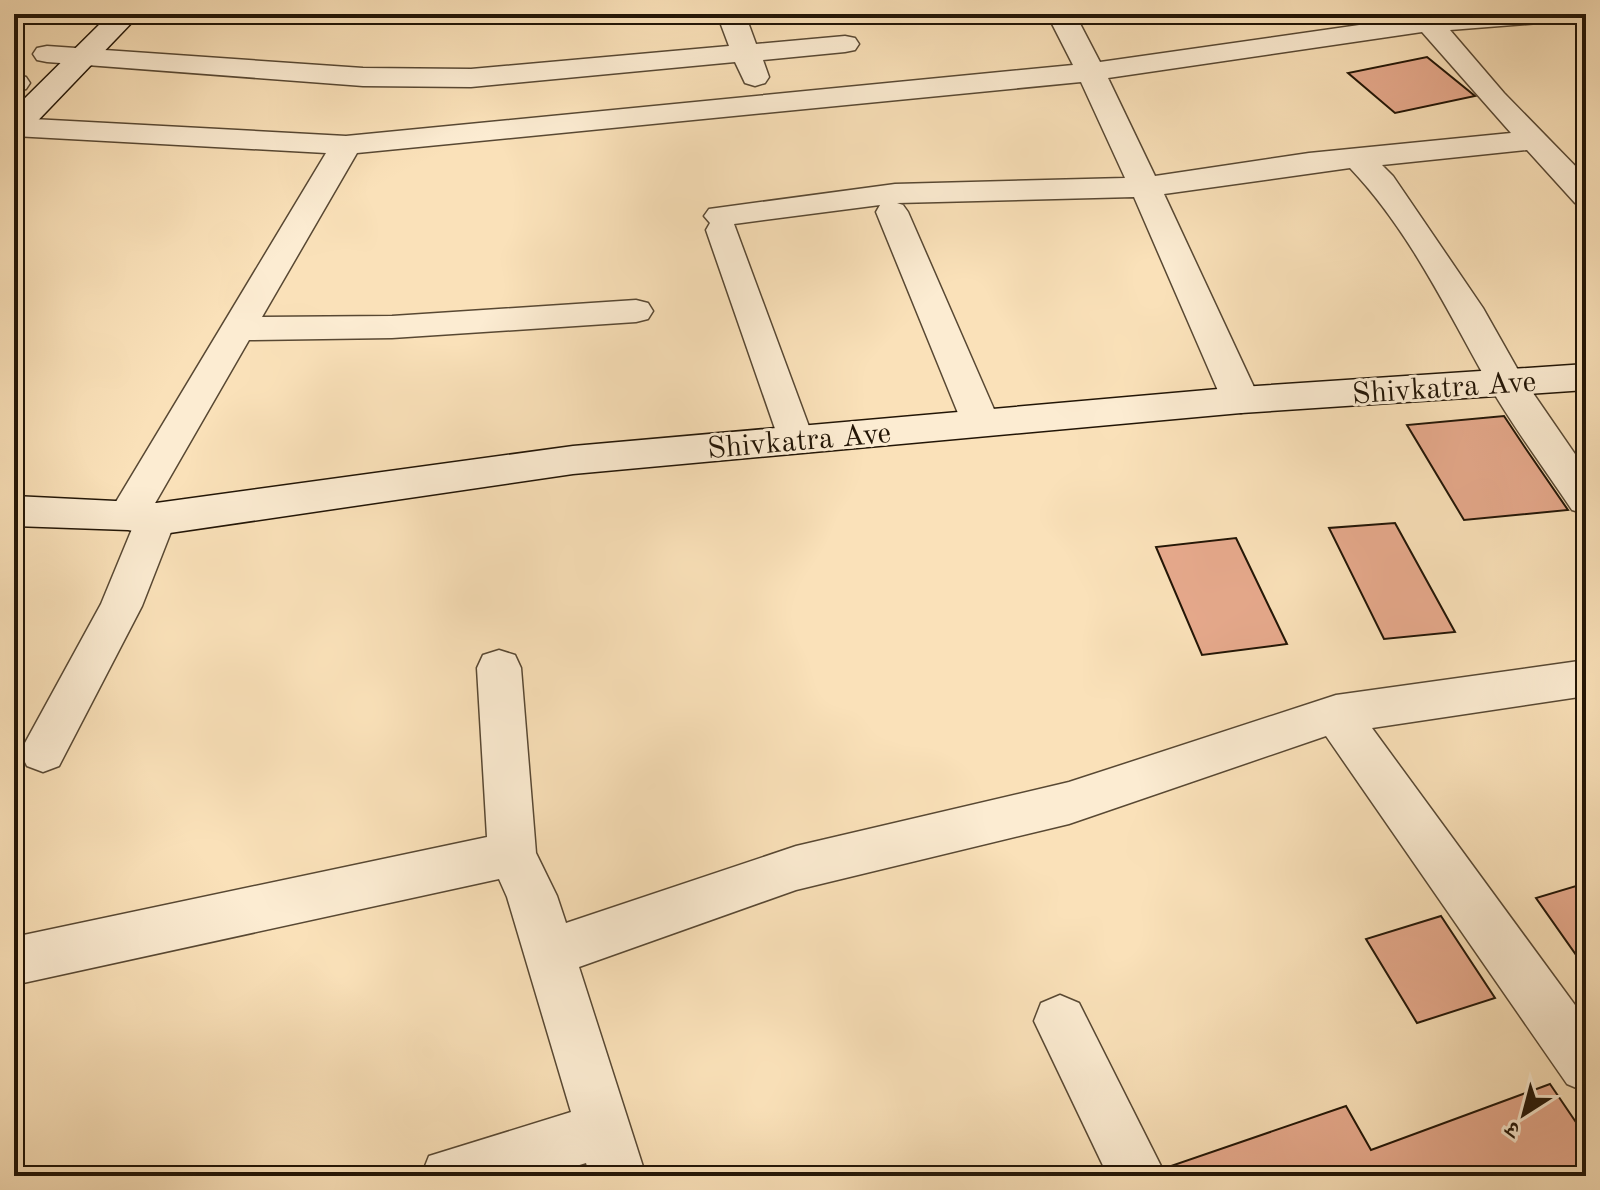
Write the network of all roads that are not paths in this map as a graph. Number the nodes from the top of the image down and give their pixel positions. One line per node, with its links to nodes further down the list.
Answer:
1 (89, 14): 8 (street)
2 (126, 14): 10 (street)
3 (731, 14): 9 (street)
4 (1061, 14): 11 (street)
5 (1551, 14): 6 (street)
6 (1429, 23): 11 (street); 15 (street)
7 (845, 44): 9 (street)
8 (47, 54): 10 (street); 12 (street)
9 (746, 54): 10 (street); 13 (street)
10 (84, 56): 14 (street)
11 (1091, 72): 13 (street); 18 (street)
12 (15, 84)
13 (766, 104): 16 (street)
14 (14, 127): 16 (street)
15 (1535, 140): 17 (street); 19 (street)
16 (346, 145): 22 (street)
17 (1358, 158): 18 (street); 24 (street)
18 (1145, 187): 25 (street); 27 (street)
19 (1586, 196)
20 (892, 212): 26 (street)
21 (636, 311): 22 (street)
22 (237, 329): 30 (street)
23 (1586, 377): 24 (street, Shivkatra Ave)
24 (1506, 382): 25 (street, Shivkatra Ave); 28 (street)
25 (1241, 400): 26 (street, Shivkatra Ave)
26 (981, 423): 27 (street, Shivkatra Ave)
27 (795, 440): 30 (street, Shivkatra Ave)
28 (1586, 500)
29 (14, 511): 30 (street, Shivkatra Ave)
30 (142, 517): 34 (street)
31 (499, 668): 35 (street)
32 (1586, 678): 33 (street)
33 (1336, 714): 36 (street); 39 (street)
34 (43, 752)
35 (512, 854): 36 (street); 37 (street)
36 (549, 953): 40 (street)
37 (14, 961)
38 (1060, 1021): 42 (street)
39 (1586, 1065)
40 (611, 1153): 41 (street)
41 (449, 1176)
42 (1138, 1176)

